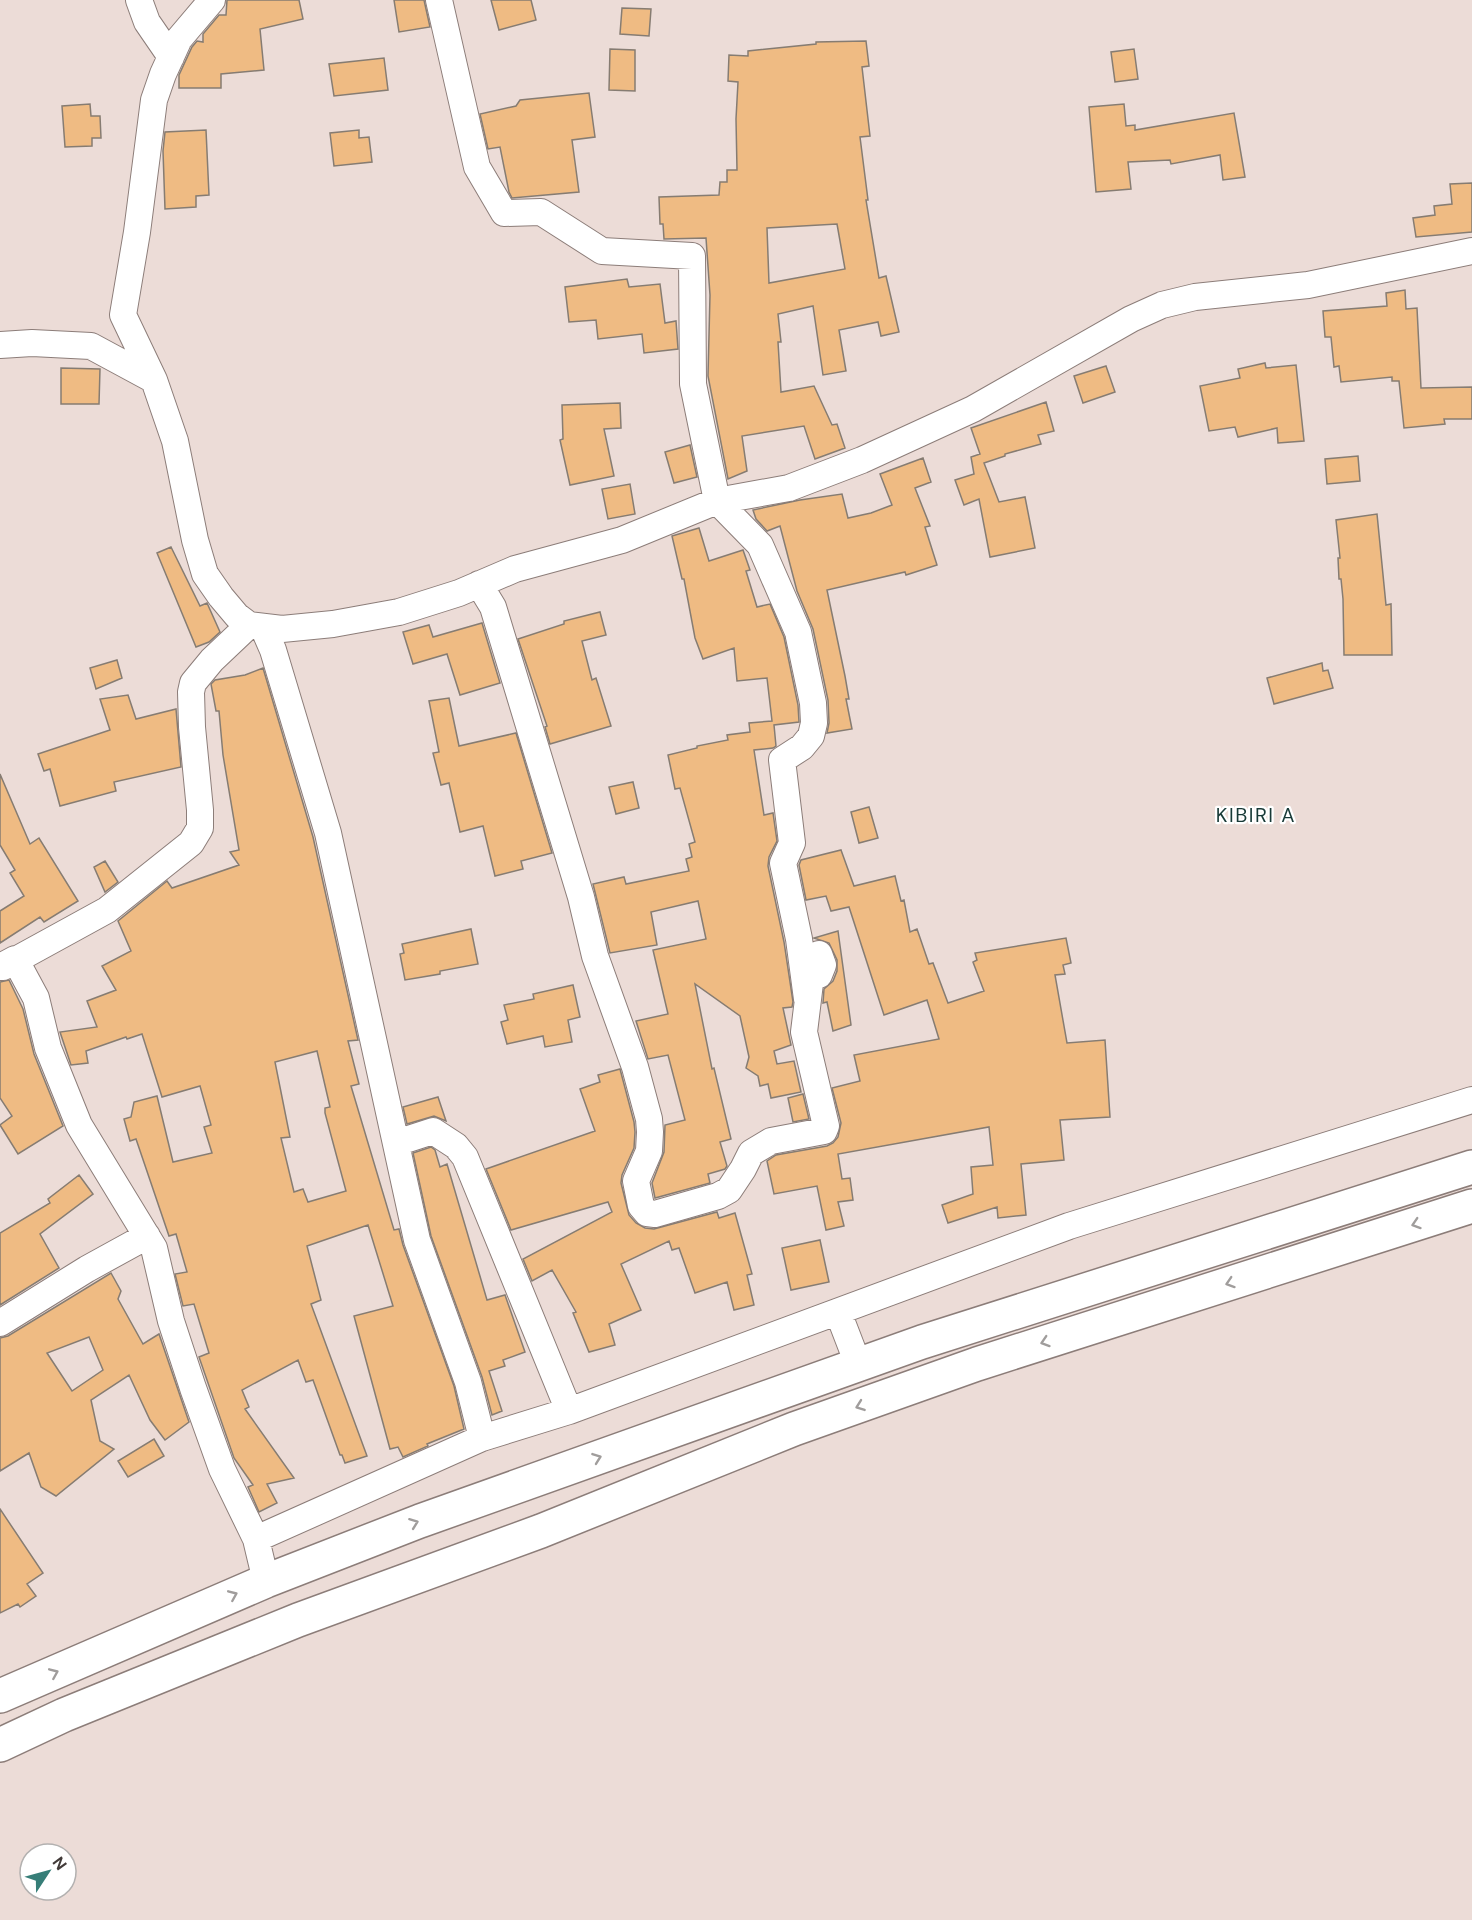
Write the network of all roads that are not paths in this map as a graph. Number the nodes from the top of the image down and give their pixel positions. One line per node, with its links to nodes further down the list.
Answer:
1 (139, 0): 4 (street)
2 (212, 0): 4 (street)
3 (439, 0): 10 (street)
4 (171, 57): 6 (street)
5 (1472, 251): 10 (street)
6 (123, 315): 8 (street); 9 (street)
7 (0, 345): 8 (street)
8 (91, 346): 9 (street)
9 (154, 380): 12 (street)
10 (717, 501): 11 (street); 15 (street)
11 (479, 584): 12 (street); 15 (street)
12 (256, 626): 14 (street); 17 (street)
13 (819, 954): 15 (street)
14 (5, 965): 20 (street)
15 (807, 999)
16 (1472, 1100): 21 (street)
17 (396, 1143): 24 (street); 25 (street)
18 (1472, 1167): 23 (highway)
19 (1472, 1206): 29 (highway, one-way to 29)
20 (147, 1236): 22 (street); 26 (street)
21 (838, 1312): 23 (street); 24 (street)
22 (0, 1323)
23 (858, 1364): 27 (highway, one-way to 23)
24 (569, 1411): 25 (street)
25 (482, 1438): 26 (street)
26 (256, 1539): 27 (street)
27 (266, 1581): 28 (highway, one-way to 27)
28 (0, 1696)
29 (0, 1745)

